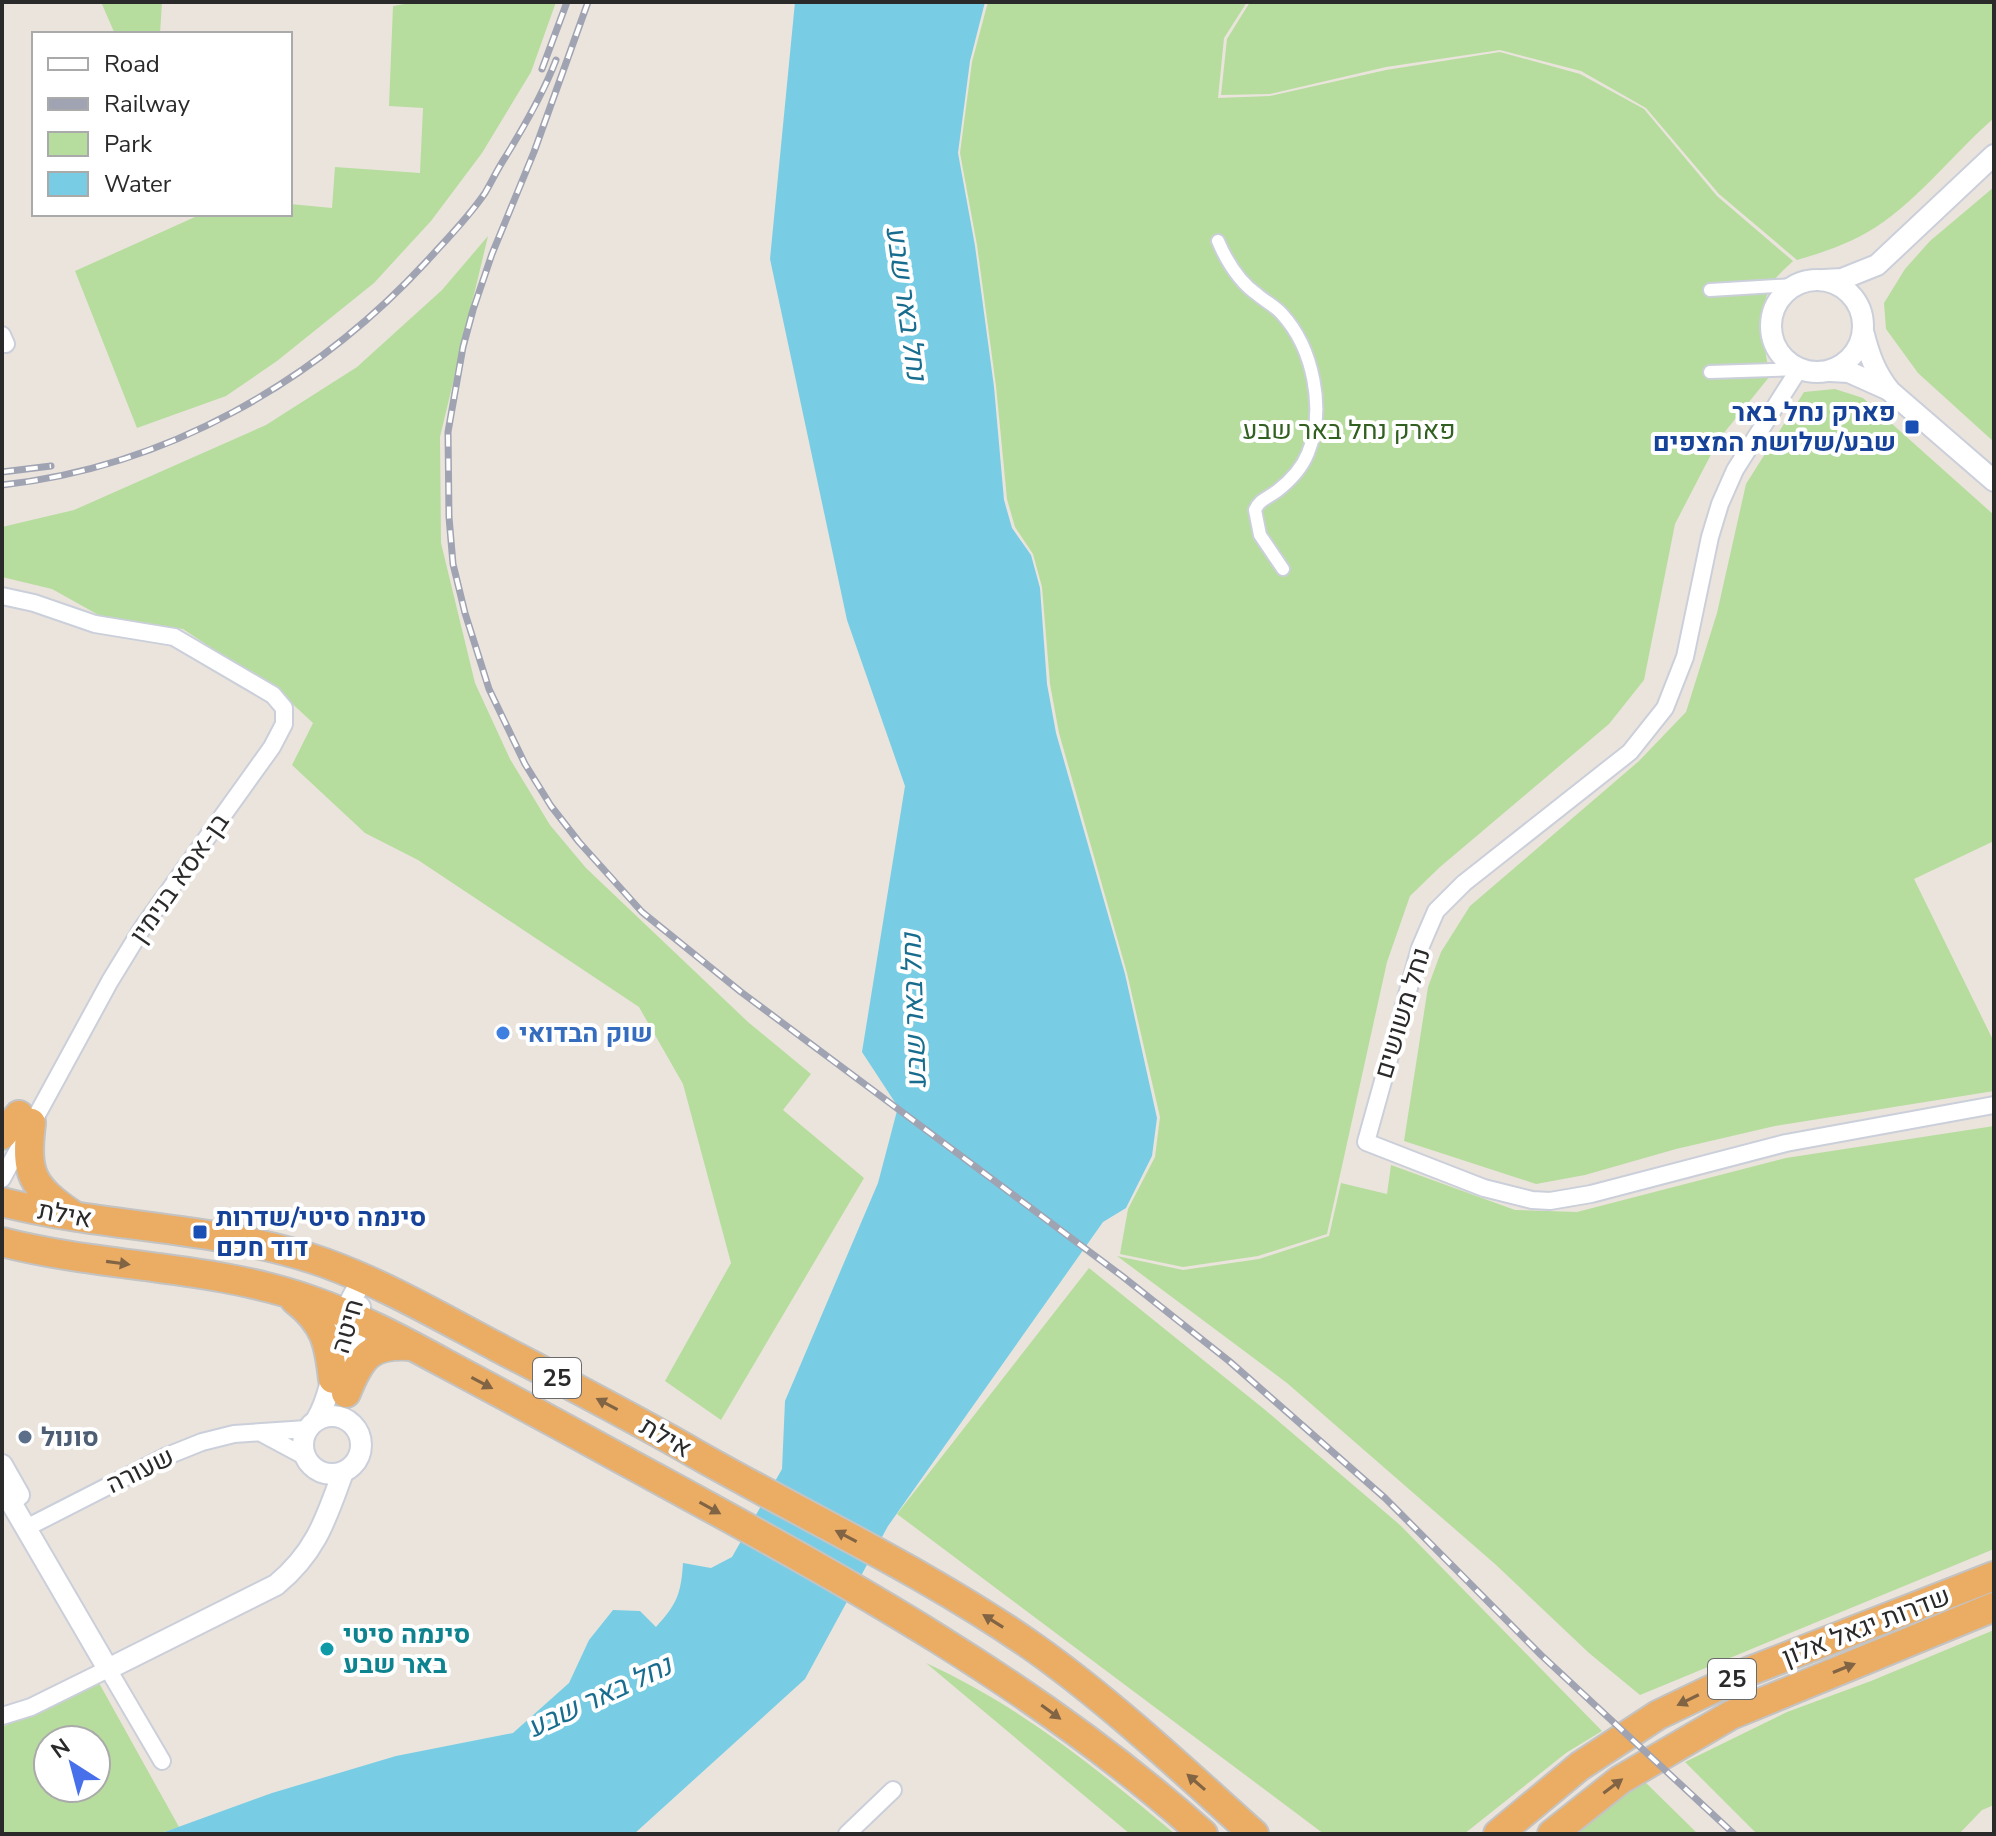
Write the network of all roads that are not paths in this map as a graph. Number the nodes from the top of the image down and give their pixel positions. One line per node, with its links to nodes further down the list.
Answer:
1 (1994, 155): 3 (street)
2 (1218, 241): 13 (street)
3 (1888, 255): 4 (street); 7 (street)
4 (1824, 280): 5 (street); 7 (street)
5 (1794, 285): 6 (street); 8 (street)
6 (1710, 290)
7 (1863, 326): 9 (street); 11 (street)
8 (1799, 369): 9 (street); 10 (street); 15 (street, נחל משושים)
9 (1830, 371): 11 (street)
10 (1710, 372)
11 (1890, 391): 12 (street)
12 (1994, 481)
13 (1283, 569)
14 (2, 596): 16 (street, בן-אסא בנימין)
15 (1994, 1105)
16 (17, 1124): 17 (street, בן-אסא בנימין); 18 (street, בן-אסא בנימין); 20 (highway)
17 (2, 1144)
18 (2, 1179)
19 (2, 1202): 20 (highway, אילת / 25)
20 (73, 1216): 24 (highway, אילת / 25)
21 (2, 1242): 22 (highway, אילת / 25)
22 (41, 1250): 23 (highway); 25 (highway, אילת / 25, one-way to 25)
23 (2, 1259)
24 (362, 1279): 26 (street, חיטה); 46 (highway, אילת / 25, one-way to 24)
25 (277, 1289): 26 (highway, אילת / 25); 28 (highway)
26 (352, 1317): 27 (highway, אילת / 25); 28 (street, חיטה)
27 (413, 1346): 28 (highway); 45 (highway, אילת / 25, one-way to 45)
28 (340, 1386): 29 (street, חיטה); 30 (street, חיטה)
29 (350, 1422): 30 (street); 34 (street, חיטה)
30 (312, 1424): 31 (street, שעורה); 32 (street, חיטה)
31 (262, 1433): 32 (street); 36 (street, שעורה)
32 (310, 1463): 34 (street); 37 (street, חיטה)
33 (2, 1465): 36 (street)
34 (343, 1472): 37 (street, חיטה)
35 (2, 1487): 36 (street)
36 (30, 1526): 40 (street)
37 (318, 1537): 40 (street, חיטה)
38 (1994, 1576): 47 (highway, שדרות יגאל אלון / 25, one-way to 47)
39 (1994, 1607): 48 (highway, שדרות יגאל אלון / 25, one-way to 39)
40 (108, 1669): 41 (street); 42 (street)
41 (2, 1716)
42 (162, 1761)
43 (893, 1790): 44 (street)
44 (847, 1834)
45 (1203, 1834)
46 (1254, 1834)
47 (1498, 1834)
48 (1552, 1834)

